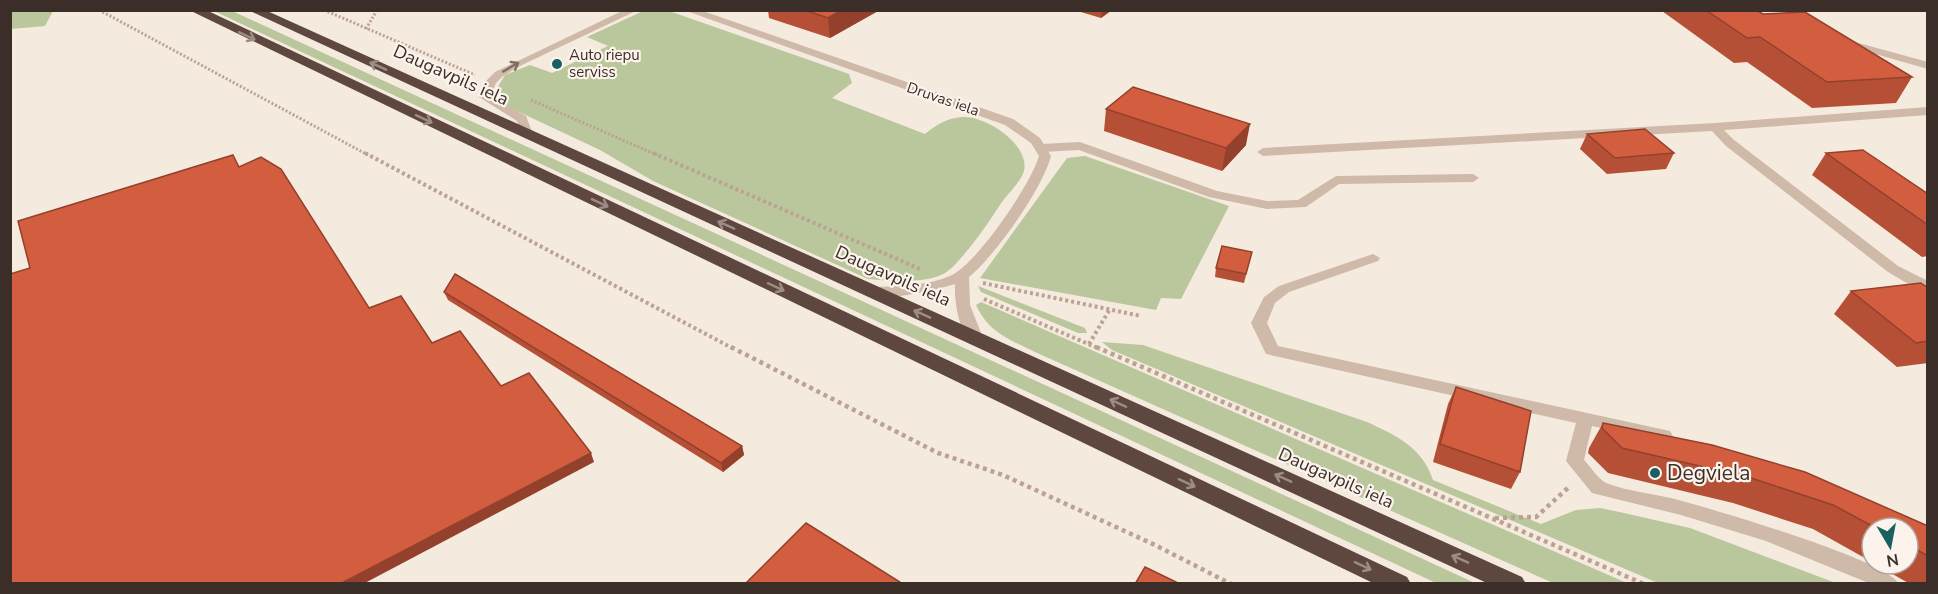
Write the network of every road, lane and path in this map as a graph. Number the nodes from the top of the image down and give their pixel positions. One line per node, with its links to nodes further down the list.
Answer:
1 (99, 10): 28 (path)
2 (195, 10): 29 (highway, one-way to 29)
3 (254, 10): 12 (highway, Daugavpils iela, one-way to 3)
4 (376, 10): 7 (path)
5 (633, 10): 12 (street, one-way to 5)
6 (689, 10): 13 (street, Druvas iela)
7 (366, 29)
8 (1832, 38): 9 (street)
9 (1928, 66)
10 (1928, 111): 11 (street)
11 (1715, 127): 14 (street); 18 (street)
12 (527, 134): 19 (highway, Daugavpils iela, one-way to 12)
13 (1042, 148): 15 (street); 17 (street)
14 (1263, 152)
15 (1473, 178)
16 (1373, 258): 24 (street)
17 (962, 277): 19 (street); 20 (path); 22 (street)
18 (1928, 286)
19 (874, 292): 22 (highway, Daugavpils iela, one-way to 19)
20 (1110, 309): 21 (path); 23 (path)
21 (1141, 316)
22 (975, 338): 30 (highway, Daugavpils iela, one-way to 22)
23 (1089, 344)
24 (1584, 419): 25 (street); 26 (street)
25 (1682, 440)
26 (1585, 472): 27 (path); 31 (street)
27 (1492, 519)
28 (1232, 584)
29 (1399, 584)
30 (1514, 584)
31 (1889, 584)

